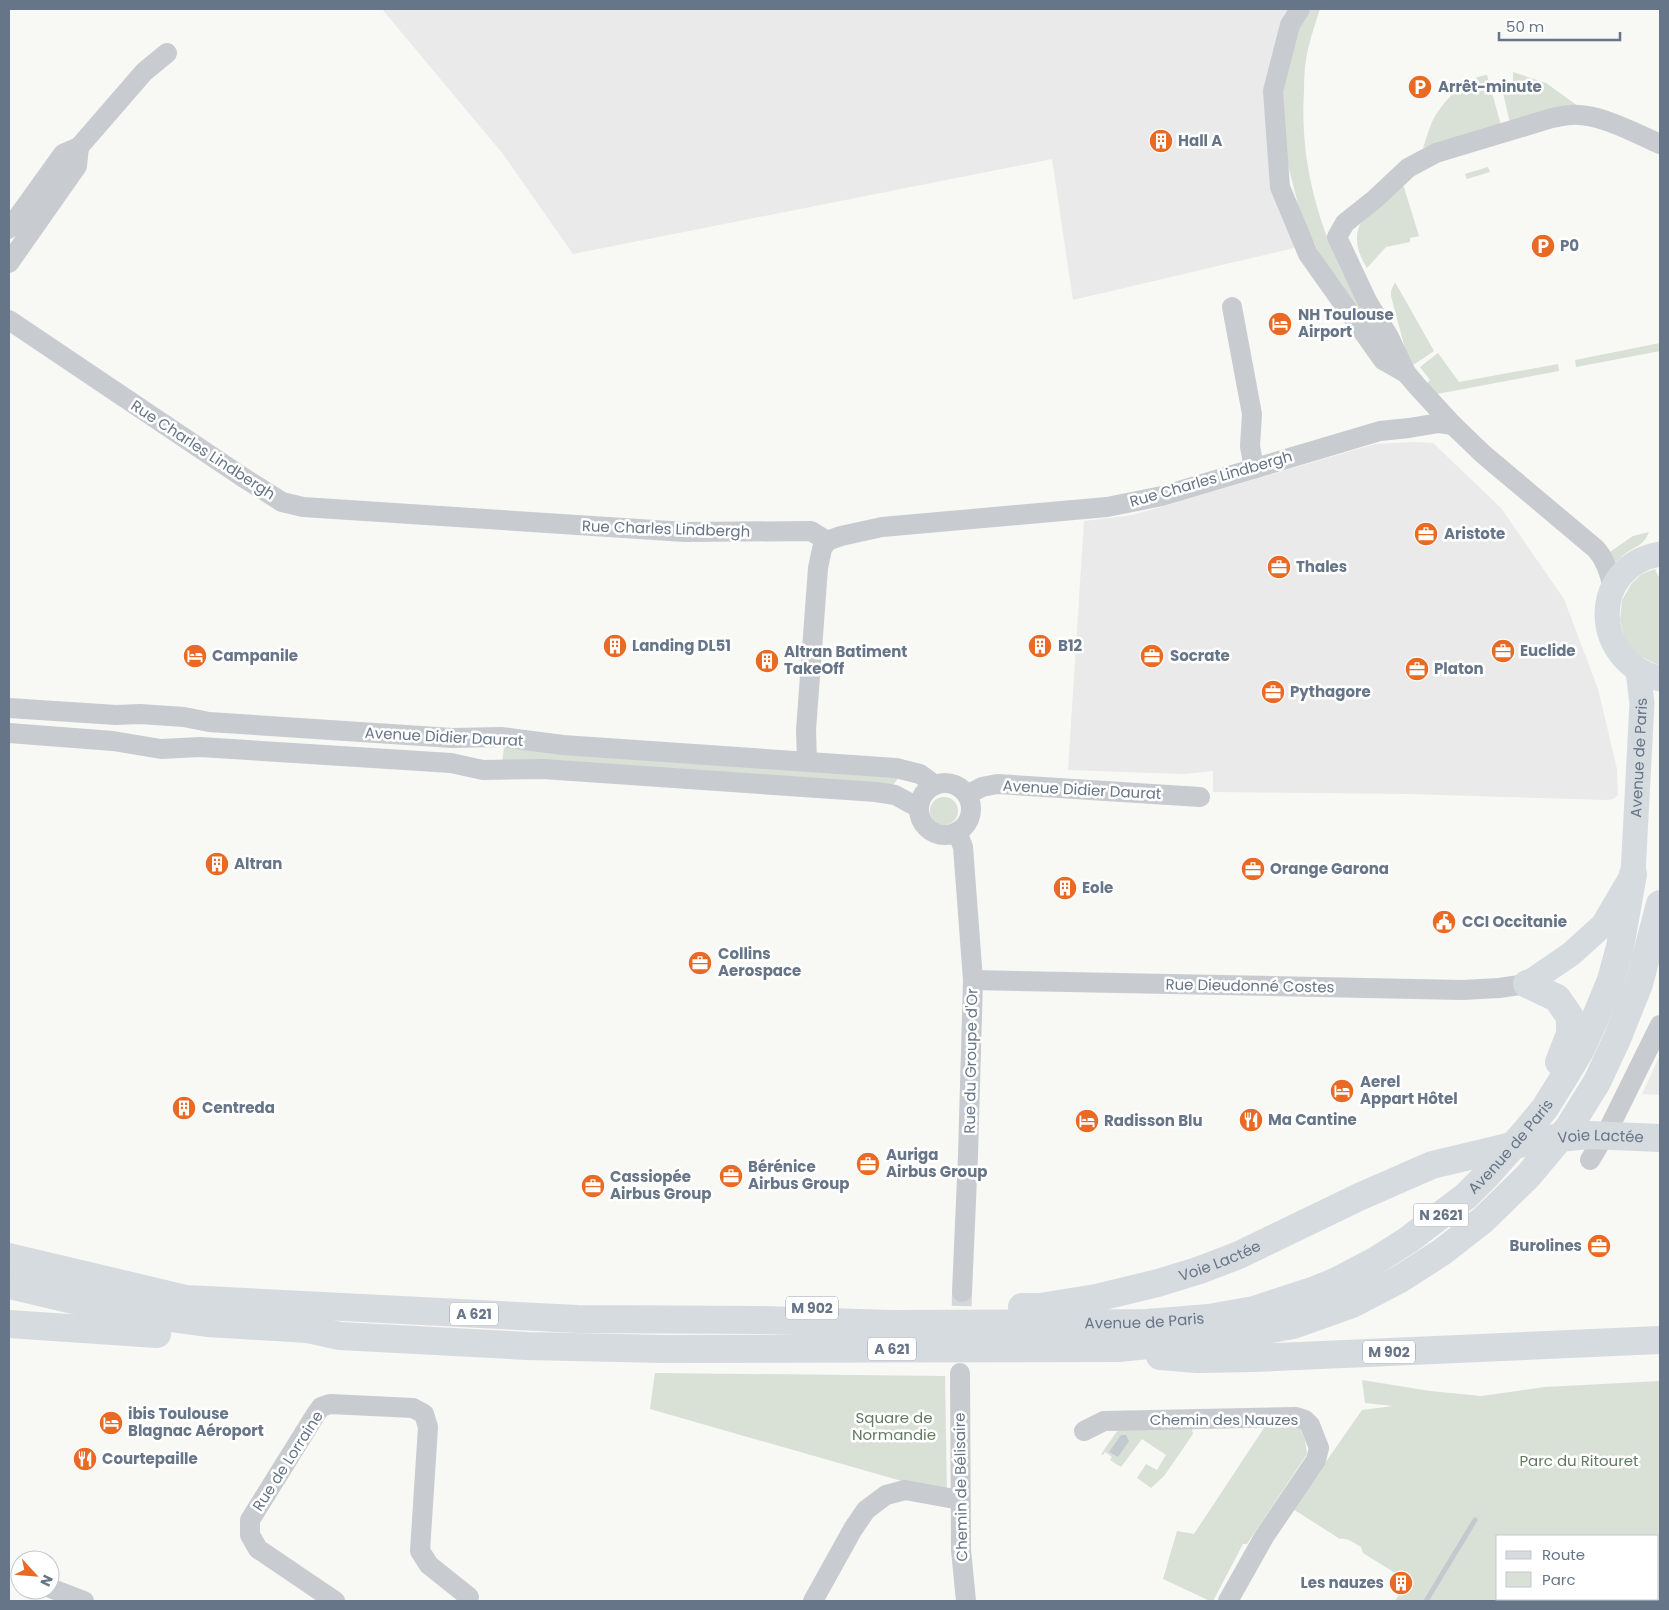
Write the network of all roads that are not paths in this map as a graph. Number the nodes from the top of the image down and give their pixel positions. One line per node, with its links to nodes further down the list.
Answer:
1 (1295, 14): 9 (street)
2 (167, 53): 4 (street)
3 (1660, 144): 9 (street)
4 (80, 147): 5 (street); 6 (street)
5 (9, 229)
6 (9, 263)
7 (1232, 307): 11 (street)
8 (9, 320): 12 (street, Rue Charles Lindbergh)
9 (1406, 373): 10 (street)
10 (1453, 425): 11 (street, Rue Charles Lindbergh); 14 (street)
11 (1254, 469): 12 (street, Rue Charles Lindbergh)
12 (827, 541): 18 (street)
13 (1660, 554): 14 (main road)
14 (1613, 588): 15 (main road)
15 (1649, 675): 24 (main road, Avenue de Paris / N 2621)
16 (9, 708): 18 (street, Avenue Didier Daurat)
17 (9, 734): 22 (street, Avenue Didier Daurat)
18 (807, 761): 19 (street, Avenue Didier Daurat)
19 (935, 785): 20 (street); 22 (street)
20 (966, 795): 21 (street, Avenue Didier Daurat); 23 (street)
21 (1200, 797)
22 (919, 808): 23 (street)
23 (957, 832): 26 (street, Rue du Groupe d'Or)
24 (1633, 874): 27 (main road); 29 (highway, Avenue de Paris / N 2621)
25 (1660, 904): 39 (highway, Avenue de Paris / N 2621)
26 (972, 980): 27 (street, Rue Dieudonné Costes); 34 (street, Rue du Groupe d'Or)
27 (1527, 984): 29 (highway)
28 (1660, 1025): 31 (street)
29 (1526, 1131): 35 (highway, Avenue de Paris / N 2621)
30 (1660, 1138): 35 (highway, Voie Lactée / M 902)
31 (1590, 1160)
32 (14, 1254): 35 (highway, A 621)
33 (9, 1284): 37 (highway, A 621)
34 (962, 1292)
35 (762, 1320)
36 (9, 1324): 37 (highway)
37 (340, 1336): 39 (highway, A 621)
38 (1660, 1340): 39 (highway, M 902)
39 (1119, 1348)
40 (960, 1373): 42 (street, Chemin de Bélisaire)
41 (1084, 1431): 49 (street, Chemin des Nauzes)
42 (960, 1500): 47 (street); 48 (street, Chemin de Bélisaire)
43 (60, 1592): 45 (street)
44 (472, 1600): 46 (street, Rue de Lorraine)
45 (84, 1601)
46 (335, 1601)
47 (813, 1601)
48 (966, 1601)
49 (1228, 1601)

